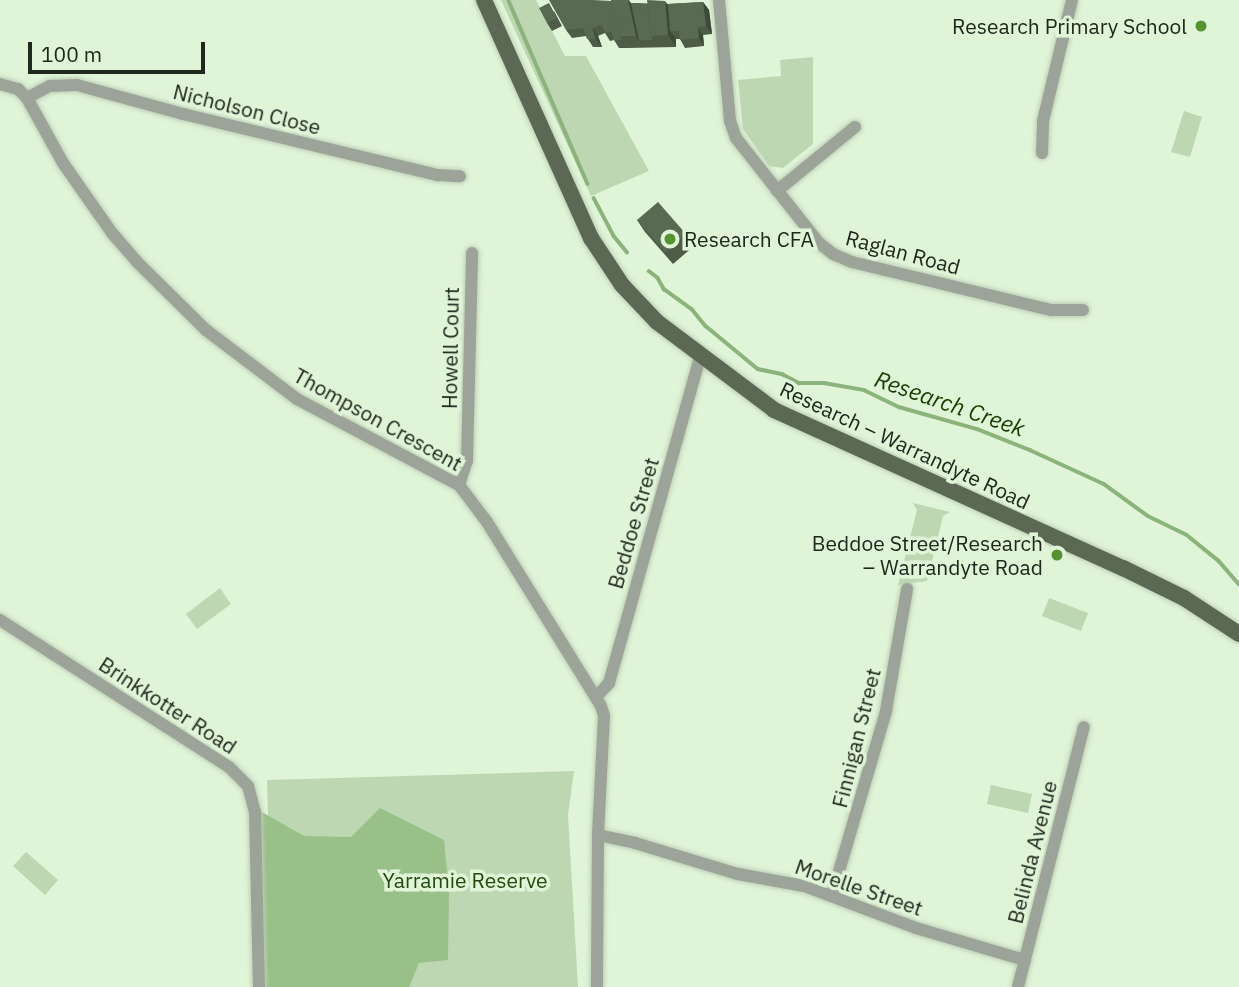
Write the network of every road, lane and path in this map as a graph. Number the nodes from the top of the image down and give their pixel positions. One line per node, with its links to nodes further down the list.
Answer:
1 (719, 0): 9 (street, Raglan Road)
2 (1072, 0): 7 (street)
3 (487, 4): 12 (main road, Research – Warrandyte Road)
4 (0, 84): 5 (street)
5 (27, 98): 8 (street, Nicholson Close); 13 (street, Thompson Crescent)
6 (855, 127): 9 (street)
7 (1042, 153)
8 (460, 176)
9 (777, 191): 11 (street, Raglan Road)
10 (472, 253): 13 (street, Howell Court)
11 (1083, 310)
12 (700, 357): 16 (main road, Research – Warrandyte Road); 17 (street, Beddoe Street)
13 (460, 485): 17 (street, Thompson Crescent)
14 (907, 589): 20 (street, Finnigan Street)
15 (0, 620): 22 (street, Brinkkotter Road)
16 (1239, 634)
17 (597, 696): 19 (street, Thompson Crescent)
18 (1084, 727): 21 (street, Belinda Avenue)
19 (598, 835): 20 (street, Morelle Street); 23 (street, Thompson Crescent)
20 (832, 895): 21 (street, Morelle Street)
21 (1025, 960): 24 (street, Belinda Avenue)
22 (259, 987)
23 (597, 987)
24 (1018, 987)

